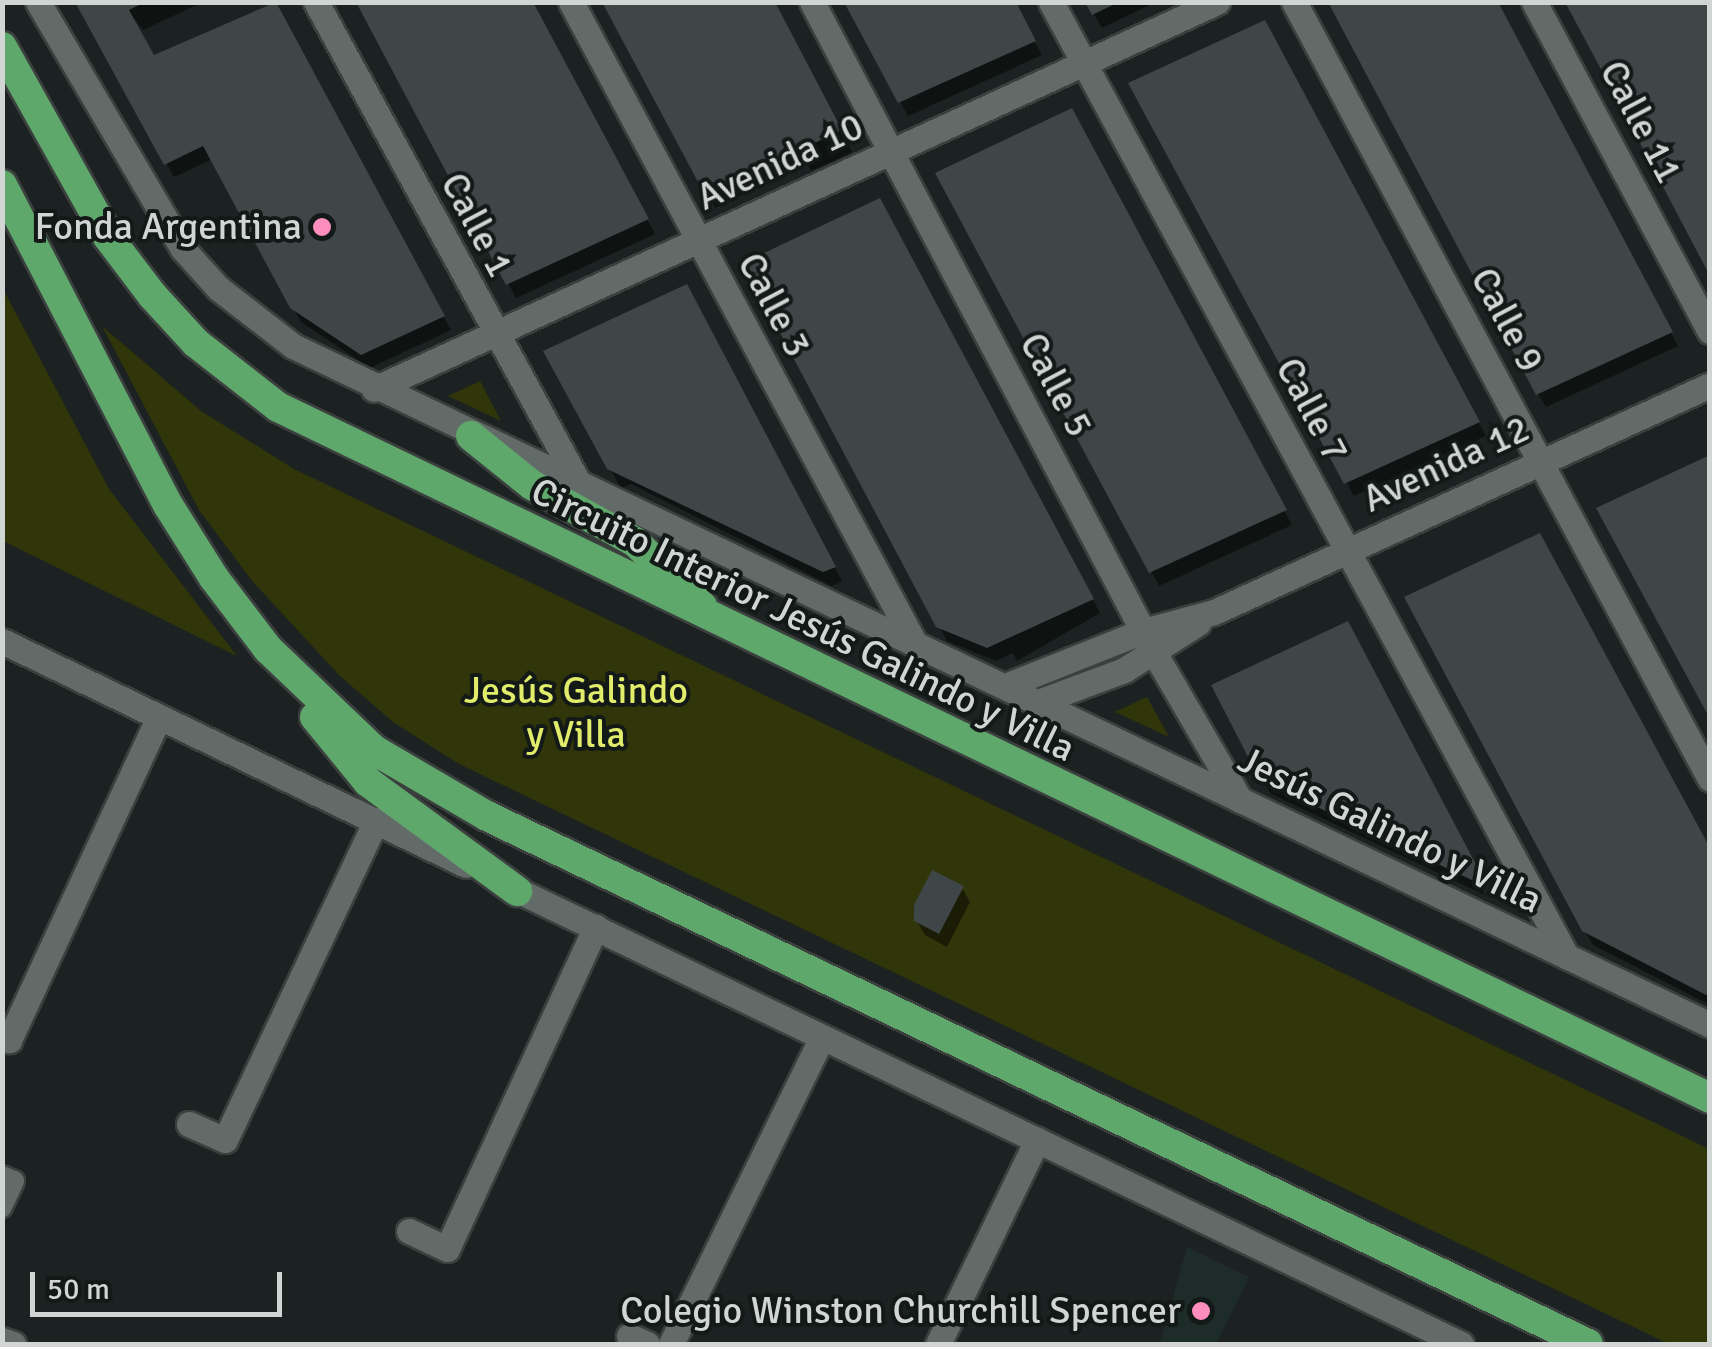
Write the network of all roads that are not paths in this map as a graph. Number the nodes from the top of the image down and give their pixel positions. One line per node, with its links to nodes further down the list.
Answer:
1 (38, 2): 17 (street, Jesús Galindo y Villa)
2 (316, 2): 15 (street, Calle 1)
3 (571, 2): 13 (street, Calle 3)
4 (812, 2): 11 (street, Calle 5)
5 (1052, 2): 10 (street, Calle 7)
6 (1216, 2): 10 (street, Avenida 10)
7 (1294, 2): 19 (street, Calle 9)
8 (1534, 2): 14 (street, Calle 11)
9 (2, 48): 22 (highway, Circuito Interior Jesús Galindo y Villa)
10 (1084, 64): 11 (street, Avenida 10); 21 (street, Calle 7)
11 (890, 152): 13 (street, Avenida 10); 25 (street, Calle 5)
12 (2, 185): 26 (highway)
13 (697, 241): 15 (street, Avenida 10); 24 (street, Calle 3)
14 (1710, 331)
15 (494, 335): 17 (street, Avenida 10); 20 (street, Calle 1)
16 (1710, 385): 19 (street, Avenida 12)
17 (374, 389): 18 (street, Jesús Galindo y Villa)
18 (471, 436): 20 (street, Jesús Galindo y Villa); 22 (highway)
19 (1540, 462): 21 (street, Avenida 12); 30 (street, Calle 9)
20 (576, 480): 24 (street, Jesús Galindo y Villa)
21 (1345, 552): 25 (street, Avenida 12); 35 (street, Calle 7)
22 (722, 625): 39 (highway, Circuito Interior Jesús Galindo y Villa)
23 (2, 641): 29 (street)
24 (914, 642): 27 (street, Jesús Galindo y Villa)
25 (1149, 642): 27 (street, Avenida 12); 28 (street, Avenida 12); 31 (street, Calle 5)
26 (268, 649): 33 (highway); 50 (highway)
27 (1004, 686): 28 (street, Jesús Galindo y Villa)
28 (1038, 702): 31 (street, Jesús Galindo y Villa)
29 (159, 716): 32 (street); 38 (street)
30 (1710, 778)
31 (1240, 800): 35 (street, Jesús Galindo y Villa)
32 (376, 820): 33 (street); 40 (street)
33 (517, 890): 34 (street)
34 (596, 927): 37 (street); 44 (street)
35 (1567, 957): 36 (street, Jesús Galindo y Villa)
36 (1710, 1025)
37 (822, 1036): 41 (street); 47 (street)
38 (2, 1038)
39 (1710, 1098)
40 (190, 1124)
41 (1037, 1140): 48 (street); 49 (street)
42 (2, 1176): 43 (lane)
43 (2, 1207)
44 (409, 1232)
45 (2, 1340): 46 (street)
46 (13, 1344)
47 (671, 1344)
48 (938, 1344)
49 (1461, 1344)
50 (1588, 1344)

